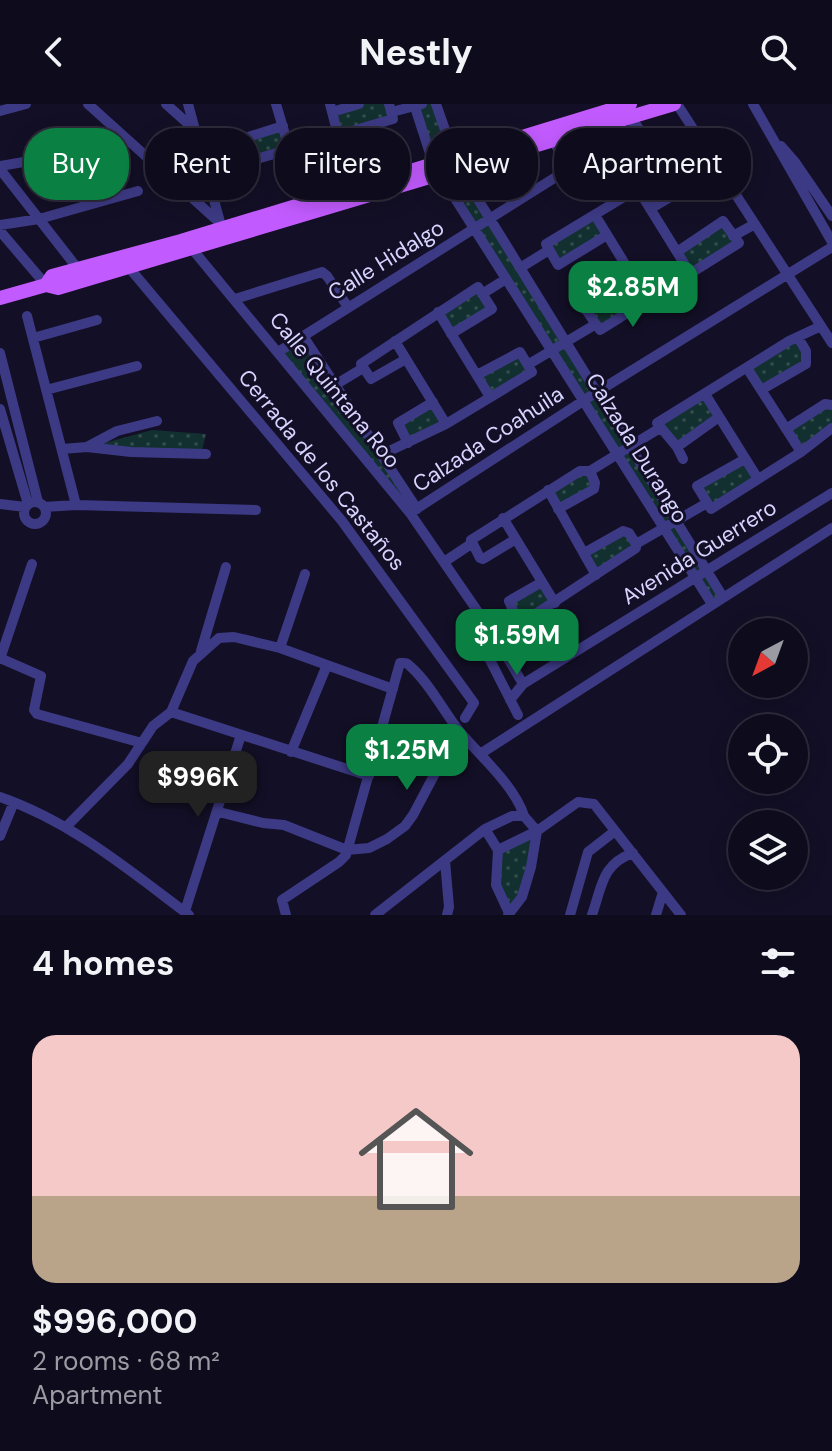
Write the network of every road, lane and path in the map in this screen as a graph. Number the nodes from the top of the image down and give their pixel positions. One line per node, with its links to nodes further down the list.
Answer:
1 (26, 104): 13 (street)
2 (88, 104): 48 (street)
3 (166, 104): 16 (street)
4 (188, 104): 17 (street)
5 (276, 104): 15 (street)
6 (359, 104): 11 (street)
7 (436, 104): 20 (street, Calzada Durango)
8 (676, 104): 14 (main road); 21 (street)
9 (753, 104): 24 (street)
10 (417, 105): 12 (street); 23 (street, Calzada Durango)
11 (331, 108): 18 (street)
12 (390, 108): 19 (street)
13 (0, 111)
14 (632, 116): 25 (main road); 26 (main road)
15 (283, 126): 22 (street)
16 (193, 128)
17 (194, 128)
18 (336, 128)
19 (362, 128)
20 (444, 128)
21 (692, 128)
22 (259, 134)
23 (426, 135)
24 (774, 139): 42 (street); 51 (street)
25 (538, 140)
26 (553, 140): 27 (main road)
27 (538, 143)
28 (24, 163): 29 (street)
29 (0, 168): 43 (street)
30 (426, 171): 48 (main road)
31 (554, 178): 44 (street, Calle Hidalgo)
32 (138, 191): 43 (street)
33 (214, 200): 48 (street)
34 (456, 200): 47 (street, Calzada Durango)
35 (478, 200): 44 (street, Calzada Durango)
36 (620, 200): 41 (street)
37 (645, 200): 40 (street)
38 (665, 200): 40 (street)
39 (739, 200): 45 (street)
40 (650, 209): 54 (street)
41 (595, 215): 49 (street); 53 (street)
42 (832, 216)
43 (39, 219): 46 (street); 57 (street)
44 (490, 219): 47 (street, Calle Hidalgo); 56 (street, Calzada Durango)
45 (755, 224): 50 (street); 59 (street)
46 (0, 228): 62 (street)
47 (474, 229): 60 (street, Calzada Durango); 67 (street, Calle Hidalgo)
48 (222, 231): 52 (main road); 55 (main road)
49 (607, 235): 53 (street); 61 (street)
50 (733, 236): 54 (street); 58 (street)
51 (832, 245): 59 (street, Calzada Coahuila)
52 (193, 250): 55 (main road); 65 (street, Calle Quintana Roo)
53 (549, 250): 56 (street)
54 (677, 252): 58 (street)
55 (124, 262): 57 (main road); 62 (main road); 157 (street, Cerrada de los Castaños)
56 (520, 268): 78 (street, Calzada Durango)
57 (78, 269): 62 (main road)
58 (690, 273): 66 (street)
59 (788, 275): 72 (street); 92 (street, Calzada Coahuila)
60 (506, 279): 63 (street); 80 (street, Calzada Durango)
61 (634, 279): 66 (street); 71 (street)
62 (46, 285): 64 (main road)
63 (482, 294): 68 (street); 73 (street)
64 (0, 298)
65 (235, 299): 67 (street); 81 (street, Calle Quintana Roo)
66 (647, 300): 71 (street)
67 (348, 307): 74 (street, Calle Hidalgo)
68 (438, 312): 73 (street); 77 (street)
69 (27, 316): 75 (street)
70 (97, 320): 75 (street)
71 (596, 324): 78 (street)
72 (821, 326): 76 (street); 79 (street)
73 (451, 334): 88 (street)
74 (303, 336): 81 (street, Calle Hidalgo); 89 (street, Calle Quintana Roo)
75 (33, 338): 90 (street)
76 (799, 339): 87 (street); 91 (street)
77 (395, 341): 83 (street); 86 (street)
78 (566, 342): 80 (street); 92 (street, Calzada Durango)
79 (832, 343)
80 (551, 351): 84 (street); 95 (street, Calzada Durango)
81 (278, 352): 126 (street, Calle Quintana Roo)
82 (0, 353): 122 (street)
83 (406, 359): 86 (street); 96 (street)
84 (529, 364): 88 (street); 94 (street)
85 (137, 366): 90 (street)
86 (363, 368): 89 (street)
87 (747, 368): 91 (street); 93 (street)
88 (477, 375): 94 (street)
89 (335, 385): 112 (street, Calle Quintana Roo)
90 (46, 390): 109 (street)
91 (761, 390): 104 (street)
92 (597, 392): 95 (street, Calzada Coahuila); 107 (street, Calzada Durango)
93 (705, 394): 99 (street); 102 (street)
94 (490, 397): 101 (street)
95 (583, 401): 113 (street, Calzada Durango); 126 (street, Calzada Coahuila)
96 (433, 402): 101 (street); 105 (street)
97 (832, 405): 104 (street)
98 (0, 409): 122 (street)
99 (719, 417): 108 (street); 115 (street)
100 (157, 421): 106 (street)
101 (446, 424): 105 (street)
102 (660, 428): 107 (street); 108 (street)
103 (832, 428): 110 (street)
104 (786, 429): 110 (street)
105 (408, 443): 112 (street)
106 (87, 447): 109 (street); 111 (street)
107 (631, 447): 113 (street); 128 (street, Calzada Durango)
108 (677, 447): 114 (street)
109 (62, 449): 123 (street)
110 (801, 452): 117 (street)
111 (206, 454)
112 (381, 455): 126 (street, Calle Quintana Roo)
113 (617, 455): 116 (street); 130 (street, Calzada Durango)
114 (683, 459)
115 (745, 459): 117 (street); 120 (street)
116 (590, 471): 118 (street); 124 (street)
117 (758, 479): 120 (street)
118 (548, 490): 124 (street); 127 (street)
119 (832, 493): 138 (street, Avenida Guerrero)
120 (707, 503): 128 (street)
121 (0, 504): 122 (street)
122 (34, 505): 123 (street)
123 (76, 505): 125 (street)
124 (558, 509): 134 (street)
125 (256, 510)
126 (414, 511): 135 (street, Calle Quintana Roo)
127 (503, 518): 131 (street); 132 (street)
128 (677, 522): 130 (street); 138 (street, Calzada Durango)
129 (832, 528): 143 (street)
130 (665, 529): 133 (street); 141 (street, Calzada Durango)
131 (516, 539): 132 (street); 142 (street)
132 (471, 544): 135 (street)
133 (636, 544): 134 (street); 140 (street)
134 (584, 553): 140 (street)
135 (444, 562): 147 (street, Calle Quintana Roo)
136 (32, 564): 150 (street)
137 (226, 567): 149 (street)
138 (707, 570): 141 (street, Avenida Guerrero); 143 (street, Calzada Durango)
139 (305, 574): 148 (street)
140 (596, 575): 144 (street)
141 (696, 579): 145 (street, Calzada Durango); 152 (street, Avenida Guerrero)
142 (542, 582): 144 (street); 146 (street)
143 (723, 597): 145 (street)
144 (555, 603): 146 (street)
145 (712, 604): 162 (street)
146 (518, 622): 147 (street)
147 (496, 638): 152 (street, Calle Quintana Roo); 154 (street)
148 (280, 648): 149 (street); 151 (street)
149 (201, 653): 155 (street)
150 (0, 658): 160 (street)
151 (327, 665): 153 (street); 161 (street)
152 (523, 684): 154 (street, Avenida Guerrero)
153 (393, 689): 158 (street); 163 (street)
154 (510, 700): 156 (street)
155 (171, 712): 159 (street); 160 (street)
156 (518, 715)
157 (465, 718)
158 (458, 730): 162 (street); 173 (street)
159 (241, 735): 161 (street); 166 (street)
160 (142, 743): 168 (street)
161 (291, 752): 163 (street)
162 (480, 754): 167 (street)
163 (369, 776): 173 (street)
164 (0, 797): 165 (street)
165 (14, 802): 168 (street); 172 (street)
166 (219, 812): 173 (street); 178 (street)
167 (524, 816): 169 (street); 170 (street)
168 (66, 827): 178 (street)
169 (485, 829): 174 (street); 176 (street)
170 (537, 831): 171 (street); 174 (street); 179 (street)
171 (615, 831): 175 (street); 183 (street)
172 (0, 836)
173 (347, 850): 180 (street)
174 (498, 850): 179 (street)
175 (633, 853): 177 (street); 184 (street)
176 (445, 861): 181 (street); 182 (street)
177 (663, 892): 185 (street); 186 (street)
178 (187, 913)
179 (509, 914)
180 (286, 915)
181 (375, 915)
182 (447, 915)
183 (570, 915)
184 (592, 915)
185 (656, 915)
186 (681, 915)

